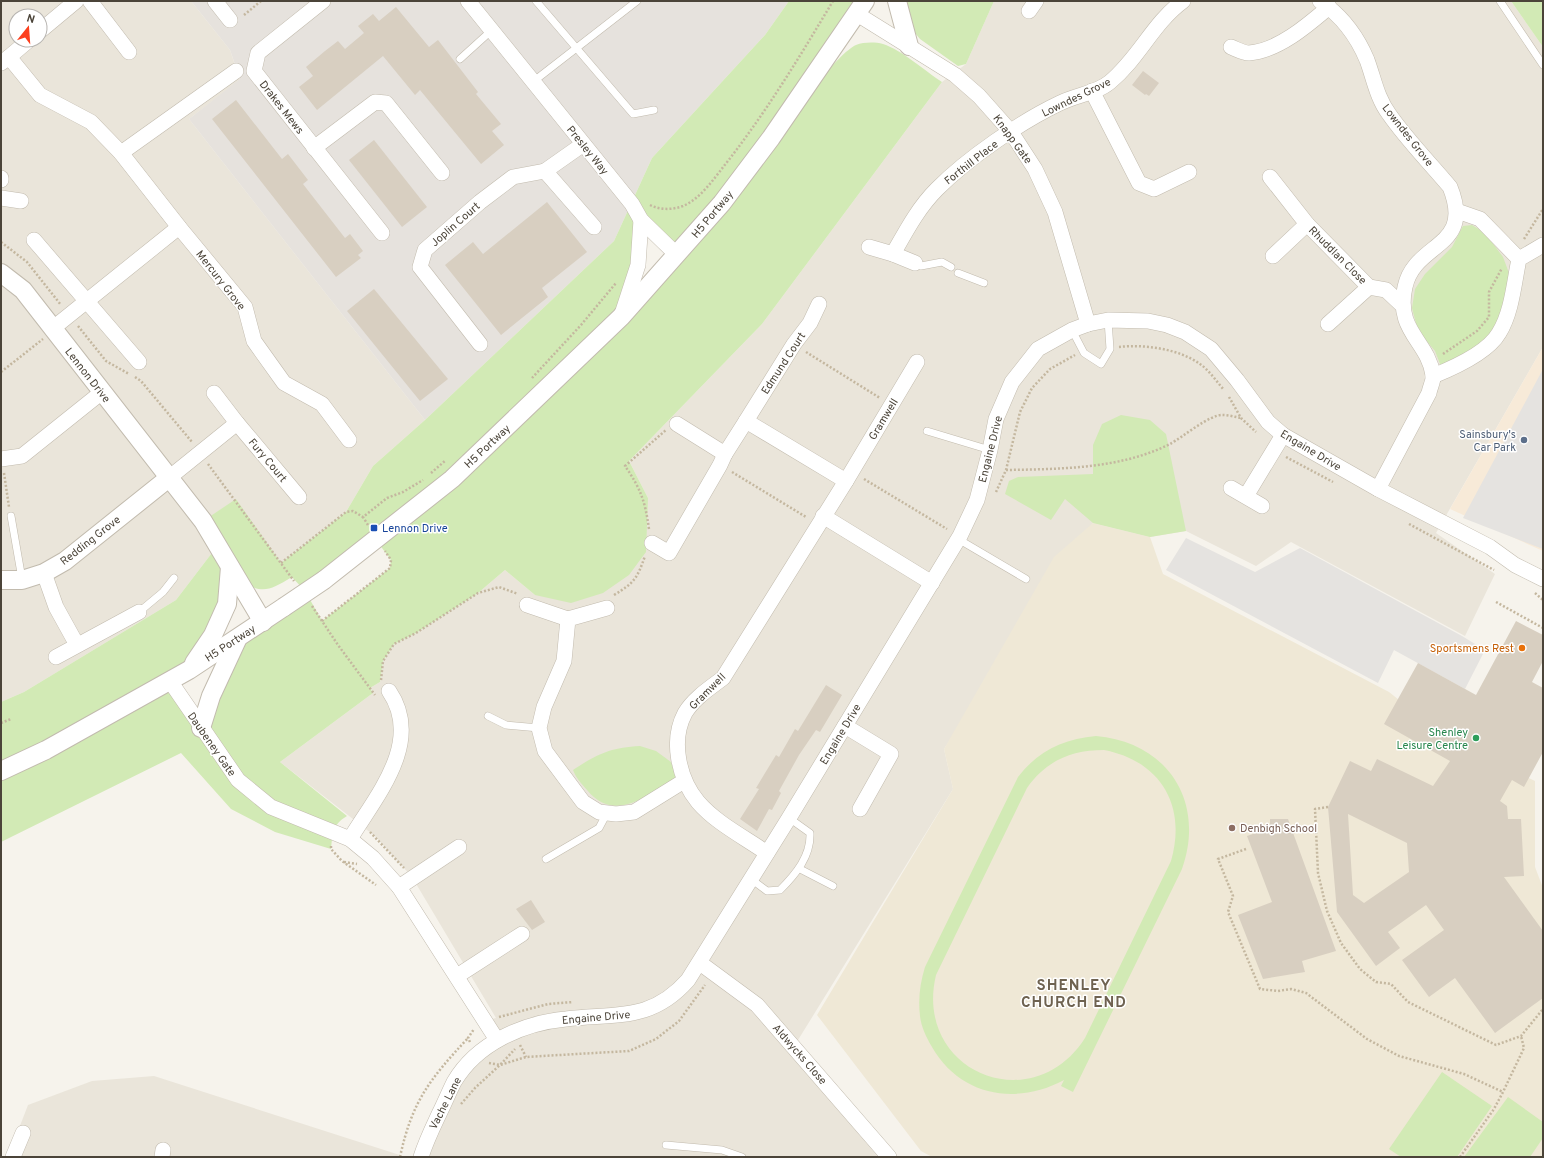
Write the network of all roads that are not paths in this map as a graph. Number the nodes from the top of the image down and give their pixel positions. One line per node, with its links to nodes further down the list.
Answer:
1 (76, 1): 14 (street)
2 (90, 1): 20 (street)
3 (215, 1): 13 (street)
4 (323, 1): 30 (street, Drakes Mews)
5 (468, 1): 15 (street, Presley Way)
6 (536, 1): 19 (lane)
7 (637, 1): 19 (lane)
8 (897, 1): 16 (street)
9 (1183, 1): 26 (street, Lowndes Grove)
10 (1500, 1): 23 (lane)
11 (1324, 4): 17 (street); 38 (street, Lowndes Grove)
12 (861, 8): 16 (street, Knapp Gate); 48 (street, H5 Portway)
13 (230, 20)
14 (48, 24)
15 (492, 30): 21 (lane); 25 (street, Presley Way)
16 (909, 46): 28 (street, Knapp Gate)
17 (1231, 47)
18 (19, 48): 22 (street, Mercury Grove)
19 (576, 50): 25 (lane); 27 (lane)
20 (129, 52)
21 (460, 59)
22 (5, 60): 31 (street, Mercury Grove)
23 (1543, 65)
24 (236, 70): 31 (street)
25 (534, 81): 29 (street, Presley Way)
26 (1092, 91): 28 (street, Lowndes Grove); 33 (street)
27 (654, 110)
28 (1011, 132): 47 (street, Forthill Place); 62 (street, Knapp Gate)
29 (582, 144): 32 (street, Joplin Court); 39 (street, Presley Way)
30 (314, 148): 34 (street); 43 (street, Drakes Mews)
31 (121, 154): 41 (street, Mercury Grove)
32 (545, 171): 42 (street); 66 (street, Joplin Court)
33 (1189, 172)
34 (442, 173)
35 (1270, 177): 40 (street, Rhuddlan Close)
36 (1, 198): 37 (street)
37 (21, 201)
38 (1457, 212): 50 (street); 59 (street, Lowndes Grove)
39 (640, 220): 48 (street, Presley Way); 60 (street, Presley Way)
40 (1307, 224): 49 (street, Rhuddlan Close); 56 (street, Rhuddlan Close)
41 (179, 227): 57 (street); 77 (street, Mercury Grove)
42 (594, 227)
43 (382, 233)
44 (34, 240): 57 (street)
45 (1543, 245): 50 (street)
46 (869, 247): 47 (street)
47 (893, 254): 51 (street)
48 (676, 255): 60 (street, H5 Portway)
49 (1273, 256)
50 (1517, 258): 69 (street)
51 (915, 263): 52 (lane)
52 (950, 267)
53 (1, 273): 64 (street, Lennon Drive)
54 (958, 273): 55 (lane)
55 (984, 283)
56 (1369, 287): 59 (street, Rhuddlan Close); 63 (street, Rhuddlan Close)
57 (88, 301): 64 (street); 67 (street)
58 (819, 304): 72 (street, Edmund Court)
59 (1403, 306): 69 (street, Lowndes Grove)
60 (621, 317): 104 (street, H5 Portway, bridge)
61 (1108, 320): 62 (street, Engaine Drive); 65 (lane); 76 (street, Engaine Drive)
62 (1088, 324): 65 (street, Engaine Drive)
63 (1328, 324)
64 (52, 329): 70 (street, Lennon Drive)
65 (1072, 330): 78 (street, Engaine Drive)
66 (480, 344)
67 (139, 362)
68 (916, 362): 81 (street, Gramwell)
69 (1433, 376): 84 (street)
70 (102, 392): 79 (street); 82 (street, Lennon Drive)
71 (214, 393): 73 (street, Fury Court)
72 (746, 421): 80 (street, Edmund Court); 81 (street)
73 (237, 423): 82 (street); 86 (street, Fury Court)
74 (676, 424): 80 (street)
75 (927, 431): 78 (lane)
76 (1283, 435): 84 (street, Engaine Drive); 85 (street)
77 (349, 440)
78 (990, 450): 90 (street, Engaine Drive)
79 (1, 459)
80 (723, 460): 91 (street, Edmund Court)
81 (848, 476): 89 (street, Gramwell)
82 (170, 477): 92 (street, Lennon Drive); 93 (street, Redding Grove)
83 (1231, 488): 85 (street)
84 (1378, 489): 96 (street, Engaine Drive)
85 (1246, 496): 87 (street)
86 (298, 497)
87 (1262, 506)
88 (11, 516): 98 (lane)
89 (821, 521): 99 (street); 116 (street, Gramwell)
90 (959, 537): 95 (lane); 99 (street, Engaine Drive)
91 (652, 543)
92 (230, 567): 104 (street, Lennon Drive); 108 (street)
93 (44, 574): 98 (street, Redding Grove); 106 (street)
94 (174, 578): 102 (lane)
95 (1026, 579)
96 (1543, 579)
97 (1, 580): 98 (street, Redding Grove)
98 (22, 580)
99 (932, 583): 112 (street, Engaine Drive)
100 (527, 605): 103 (street)
101 (607, 608): 103 (street)
102 (139, 612): 106 (street)
103 (568, 619): 114 (street)
104 (263, 622): 105 (street, H5 Portway)
105 (237, 639): 108 (street, H5 Portway); 113 (street)
106 (77, 644): 107 (street)
107 (56, 657)
108 (189, 670): 109 (street, H5 Portway)
109 (170, 681): 113 (street, Daubeney Gate); 115 (street, H5 Portway)
110 (382, 690): 120 (street)
111 (488, 716): 114 (lane)
112 (844, 726): 117 (street); 119 (street, Engaine Drive)
113 (201, 728): 120 (street, Daubeney Gate)
114 (539, 728): 118 (street)
115 (1, 771)
116 (684, 781): 118 (street); 122 (street, Gramwell)
117 (860, 809)
118 (607, 813): 123 (lane)
119 (789, 818): 122 (street, Engaine Drive); 124 (lane)
120 (350, 839): 127 (street, Daubeney Gate)
121 (459, 847): 127 (street)
122 (766, 853): 125 (street, Engaine Drive)
123 (546, 859)
124 (800, 869): 125 (lane); 126 (lane)
125 (751, 879): 129 (street, Engaine Drive)
126 (833, 886)
127 (399, 887): 130 (street, Daubeney Gate)
128 (522, 934): 130 (street)
129 (700, 963): 131 (street, Engaine Drive); 137 (street, Aldwycks Close)
130 (457, 976): 131 (street, Daubeney Gate)
131 (497, 1040): 135 (street, Vache Lane)
132 (23, 1132): 134 (street)
133 (666, 1145): 136 (lane)
134 (13, 1157)
135 (421, 1157)
136 (742, 1157)
137 (889, 1157)

